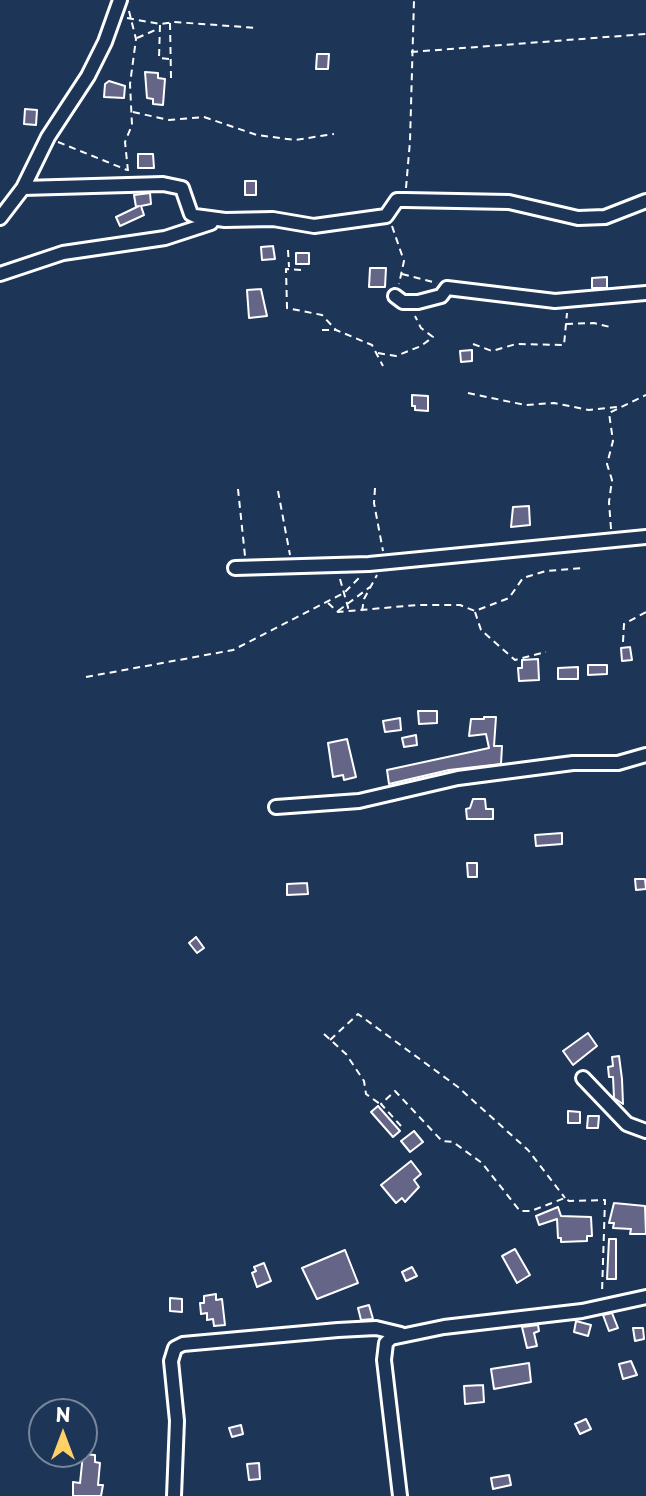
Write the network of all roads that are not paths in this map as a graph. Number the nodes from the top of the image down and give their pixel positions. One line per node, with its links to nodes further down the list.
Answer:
1 (121, 7): 2 (street)
2 (23, 188): 4 (street); 5 (street)
3 (646, 201): 6 (street)
4 (191, 214): 6 (street); 7 (street)
5 (0, 218)
6 (225, 220): 7 (street)
7 (192, 230): 8 (street)
8 (0, 274)
9 (646, 293): 10 (street)
10 (399, 299)
11 (646, 537): 12 (street)
12 (241, 568)
13 (646, 755): 14 (street)
14 (276, 807)
15 (583, 1078): 16 (street)
16 (646, 1131)
17 (646, 1297): 18 (street)
18 (402, 1335): 19 (street); 20 (street)
19 (174, 1496)
20 (400, 1496)

